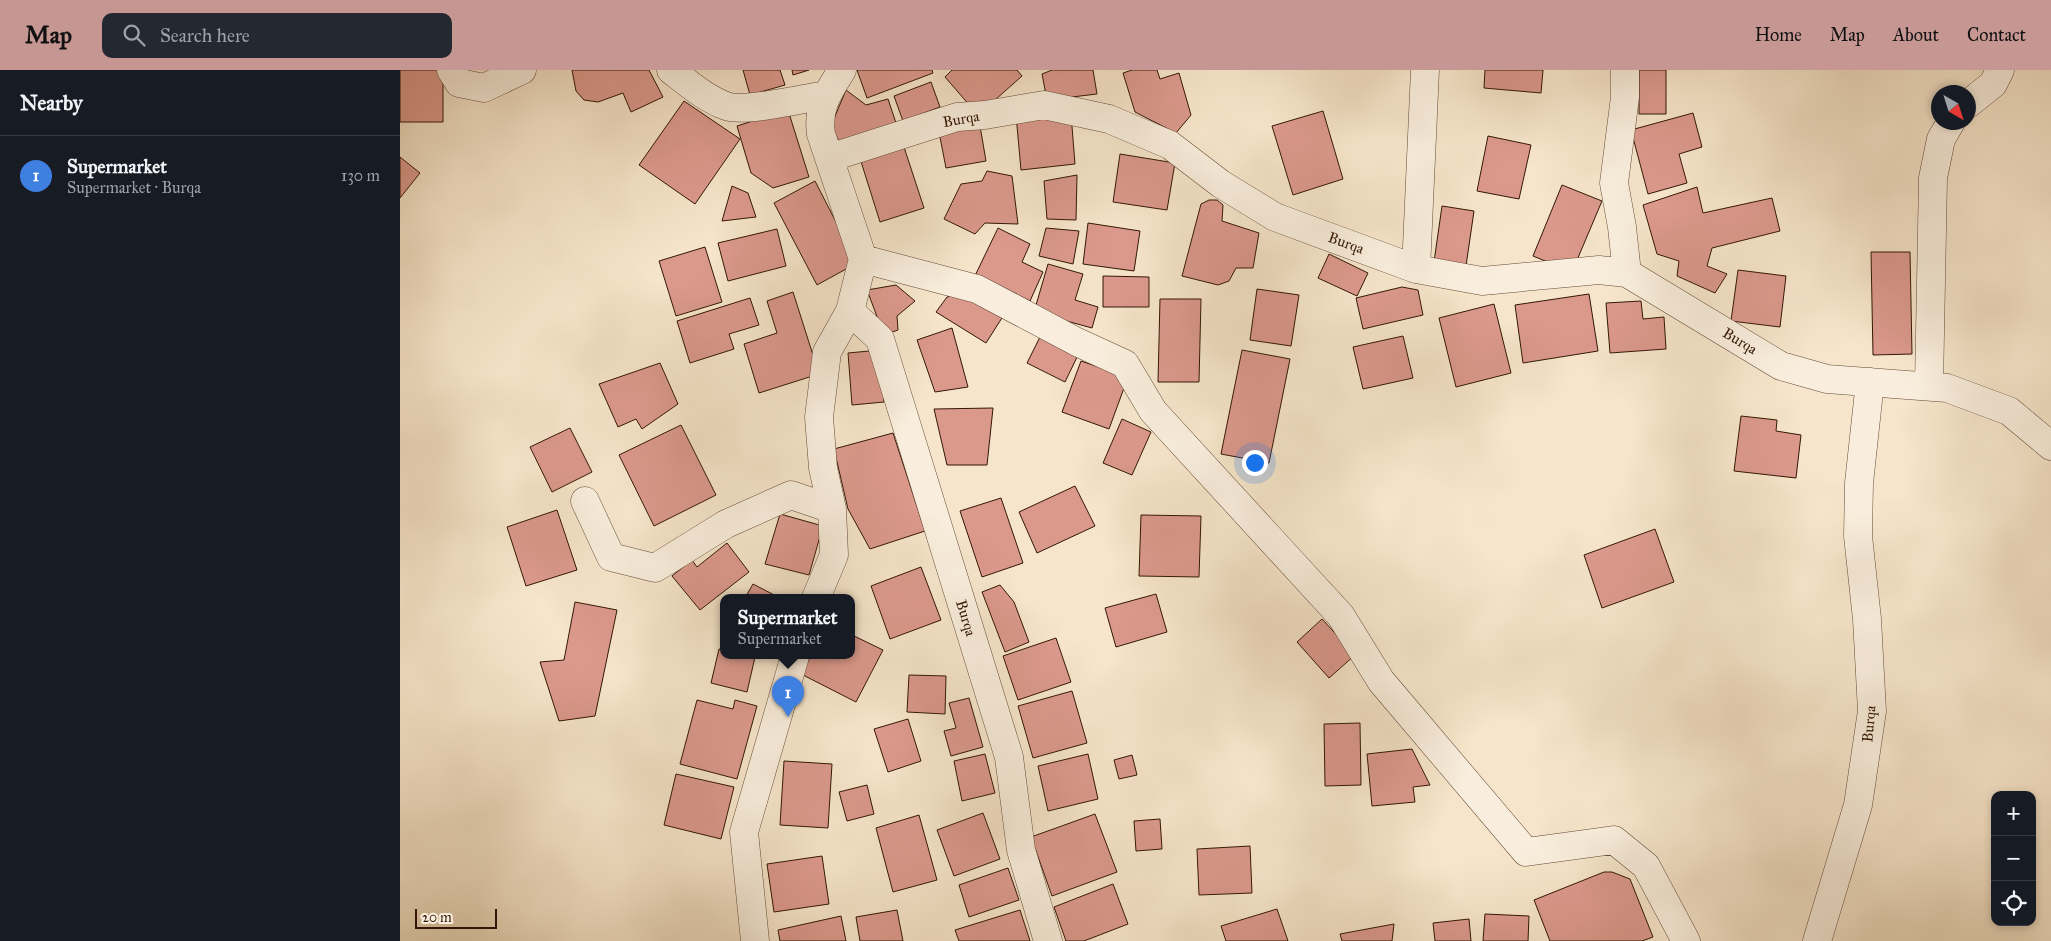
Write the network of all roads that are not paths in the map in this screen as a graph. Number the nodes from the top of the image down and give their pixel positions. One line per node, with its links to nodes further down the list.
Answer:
1 (451, 70): 2 (street)
2 (522, 70)
3 (671, 70): 8 (street)
4 (842, 70): 8 (street)
5 (1425, 70): 13 (street)
6 (1625, 70): 14 (street)
7 (2000, 70): 9 (street)
8 (826, 95): 11 (street)
9 (1976, 98)
10 (1946, 130): 17 (street)
11 (829, 158): 12 (street); 13 (street, Burqa)
12 (863, 259): 15 (street); 25 (street)
13 (1416, 269): 14 (street, Burqa)
14 (1626, 273): 16 (street, Burqa)
15 (850, 311): 20 (street); 24 (street, Burqa)
16 (1870, 382): 17 (street, Burqa); 26 (street, Burqa)
17 (1929, 386): 18 (street, Burqa)
18 (2051, 446)
19 (585, 501): 20 (street)
20 (832, 508): 21 (street)
21 (818, 594)
22 (794, 659): 23 (street)
23 (755, 941)
24 (1048, 941)
25 (1686, 941)
26 (1817, 941)

